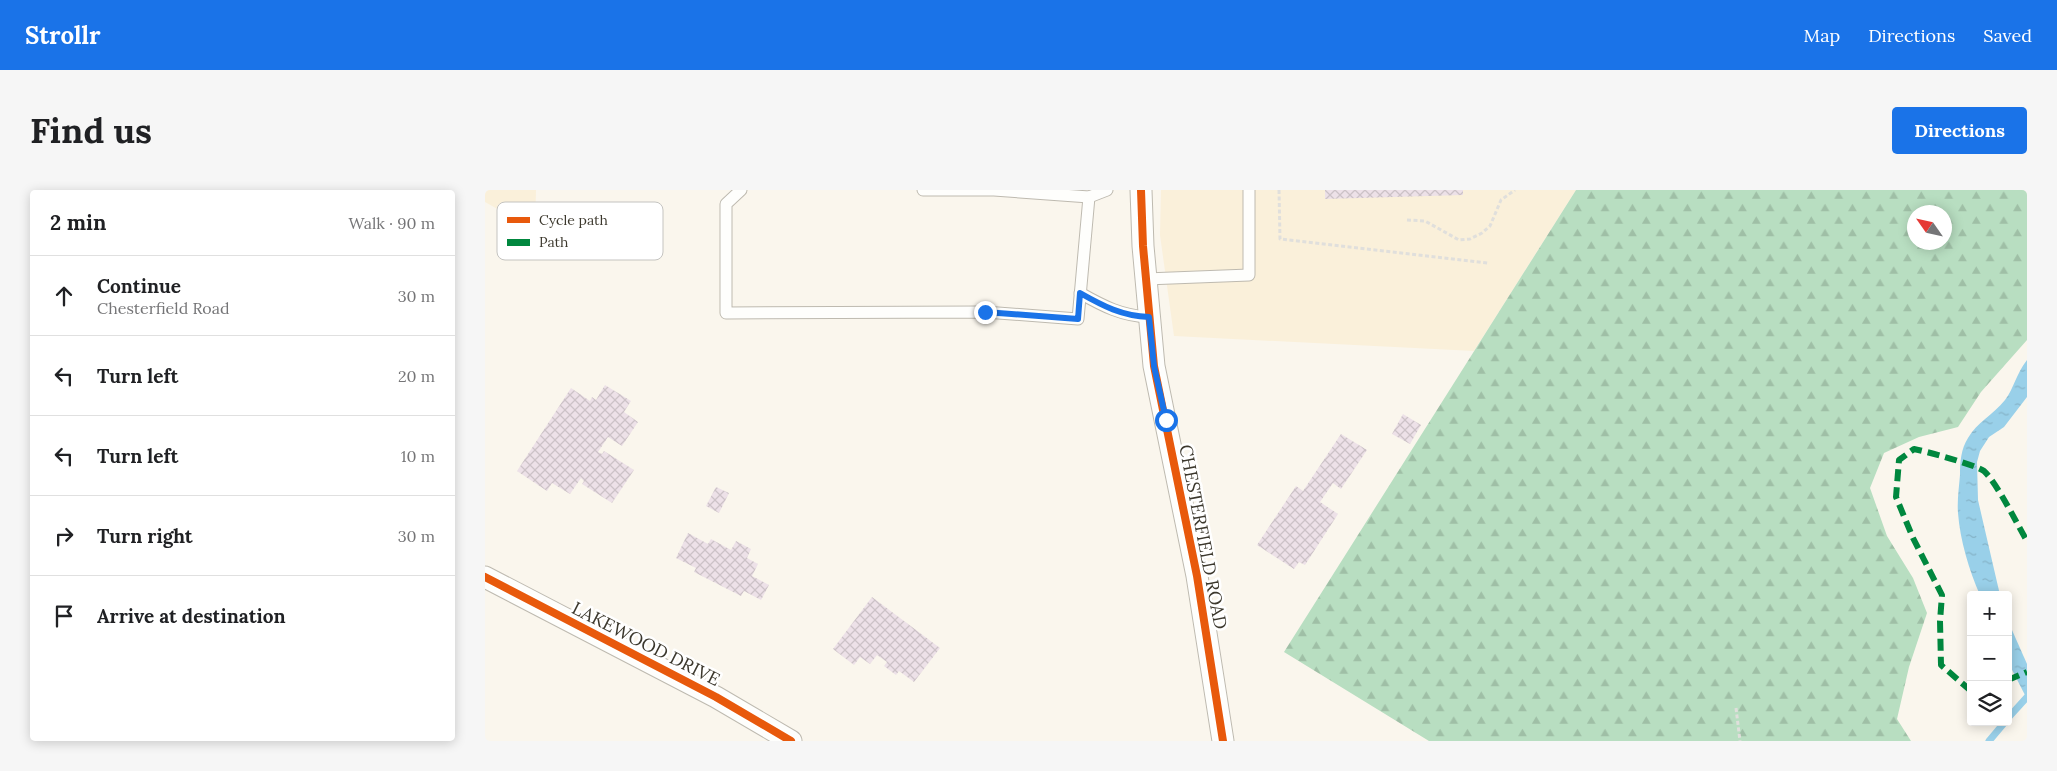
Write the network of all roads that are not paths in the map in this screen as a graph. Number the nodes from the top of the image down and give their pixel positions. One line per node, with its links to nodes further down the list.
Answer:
1 (741, 190): 8 (lane)
2 (923, 190): 6 (lane)
3 (1107, 190): 6 (lane)
4 (1141, 190): 7 (street, CHESTERFIELD ROAD)
5 (1249, 190): 7 (lane)
6 (1089, 197): 8 (lane)
7 (1146, 278): 9 (street, CHESTERFIELD ROAD)
8 (1080, 293): 9 (lane)
9 (1149, 317): 12 (street, CHESTERFIELD ROAD)
10 (485, 577): 11 (street, LAKEWOOD DRIVE)
11 (791, 741)
12 (1223, 741)

